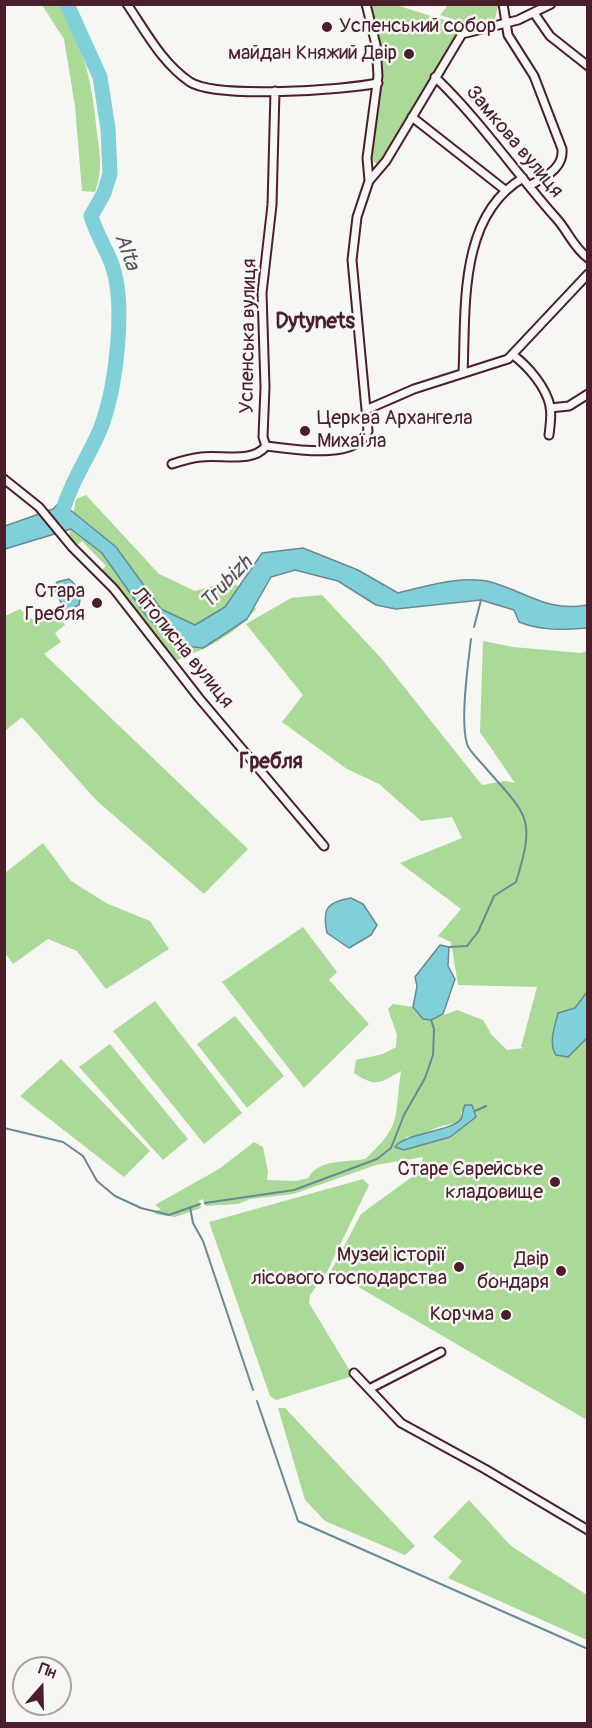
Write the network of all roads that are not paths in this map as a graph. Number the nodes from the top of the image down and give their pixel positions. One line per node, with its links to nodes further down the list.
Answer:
1 (126, 4): 10 (street)
2 (366, 4): 9 (street)
3 (503, 4): 6 (street)
4 (551, 4): 5 (street)
5 (534, 13): 6 (street); 7 (street)
6 (505, 23): 8 (street); 14 (street)
7 (588, 66)
8 (435, 77): 11 (street); 12 (street, Замкова вулиця)
9 (378, 82): 10 (street); 13 (street)
10 (274, 92): 24 (street, Успенська вулиця)
11 (412, 117): 13 (street); 15 (street)
12 (523, 178): 14 (street, Замкова вулиця); 15 (street)
13 (369, 182): 22 (street)
14 (529, 186): 16 (street, Замкова вулиця)
15 (505, 190): 19 (street)
16 (588, 258)
17 (588, 274): 18 (street)
18 (513, 355): 19 (street); 21 (street)
19 (463, 373): 22 (street)
20 (588, 394): 21 (street)
21 (550, 408): 23 (street)
22 (368, 409): 24 (street)
23 (549, 435)
24 (266, 446): 25 (street)
25 (172, 464)
26 (4, 478): 27 (street, Літописна вулиця)
27 (324, 846)
28 (441, 1352): 30 (street)
29 (354, 1373): 30 (street)
30 (369, 1389): 31 (street)
31 (588, 1530)

